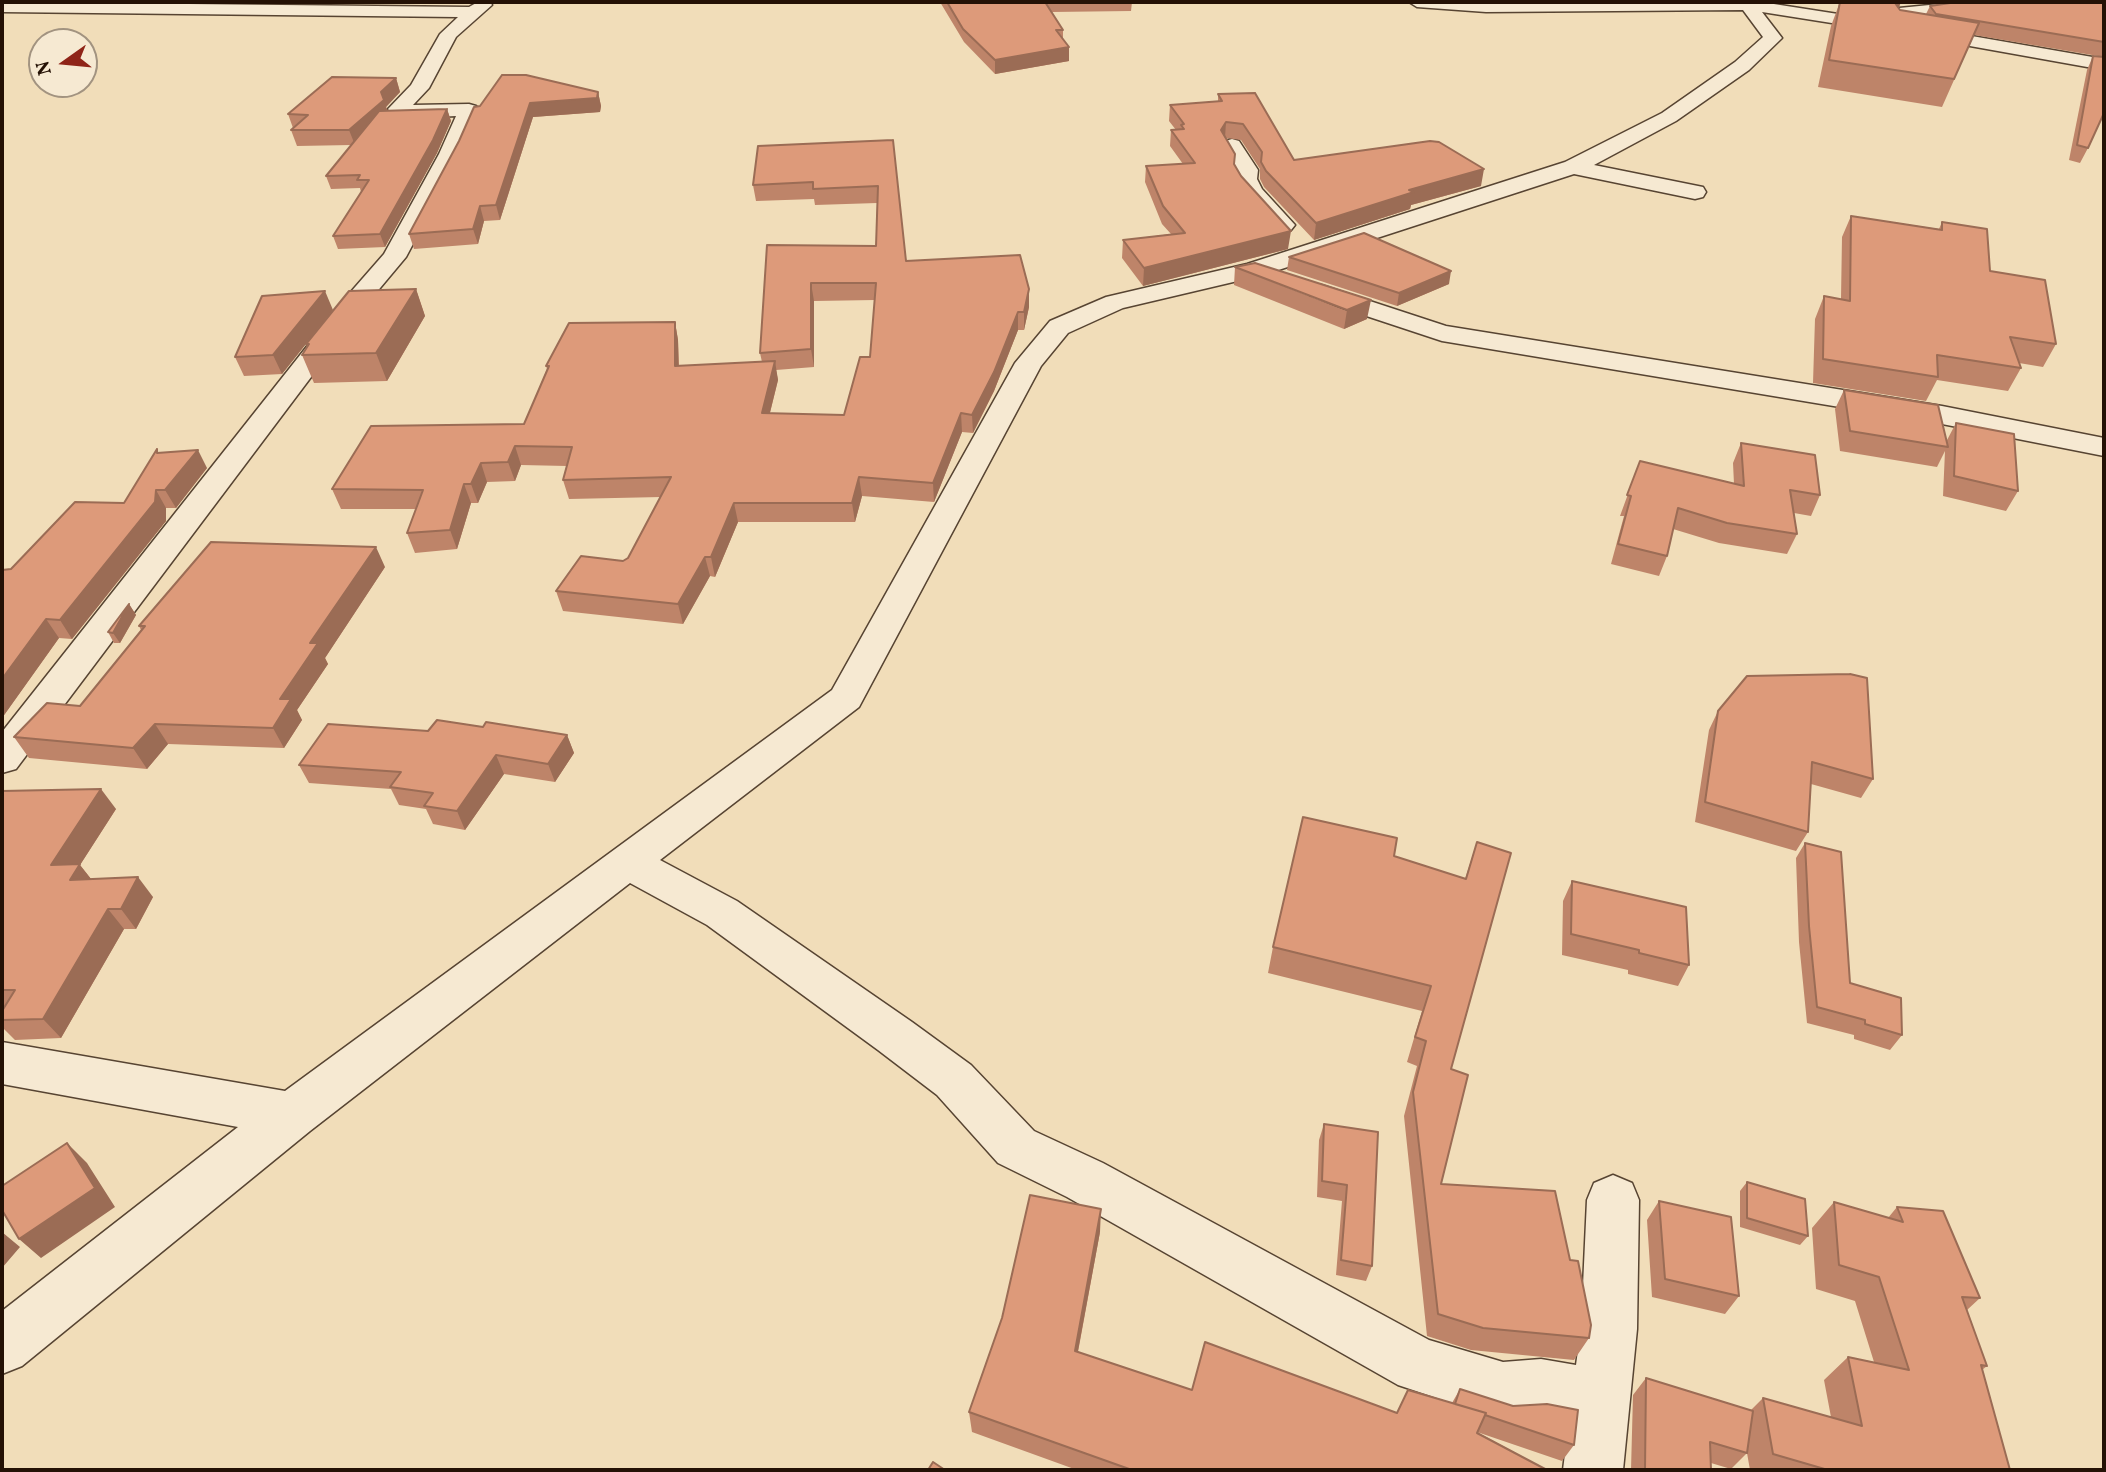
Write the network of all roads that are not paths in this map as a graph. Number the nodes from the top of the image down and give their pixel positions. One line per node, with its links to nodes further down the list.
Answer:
1 (1417, 2): 3 (street)
2 (1980, 2): 6 (street)
3 (1748, 3): 6 (street); 9 (street)
4 (2, 7): 5 (street)
5 (481, 7): 14 (street)
6 (1838, 19): 7 (street)
7 (2104, 65)
8 (1233, 145): 11 (street)
9 (1573, 167): 10 (street); 11 (street)
10 (1695, 192)
11 (1308, 252): 12 (street)
12 (1254, 270): 13 (street); 15 (street)
13 (2104, 447)
14 (2, 759)
15 (627, 862): 17 (street); 20 (street)
16 (2, 1063): 17 (street)
17 (292, 1115): 19 (street)
18 (1613, 1200): 20 (street)
19 (2, 1346)
20 (1602, 1398): 21 (street)
21 (1592, 1470)

